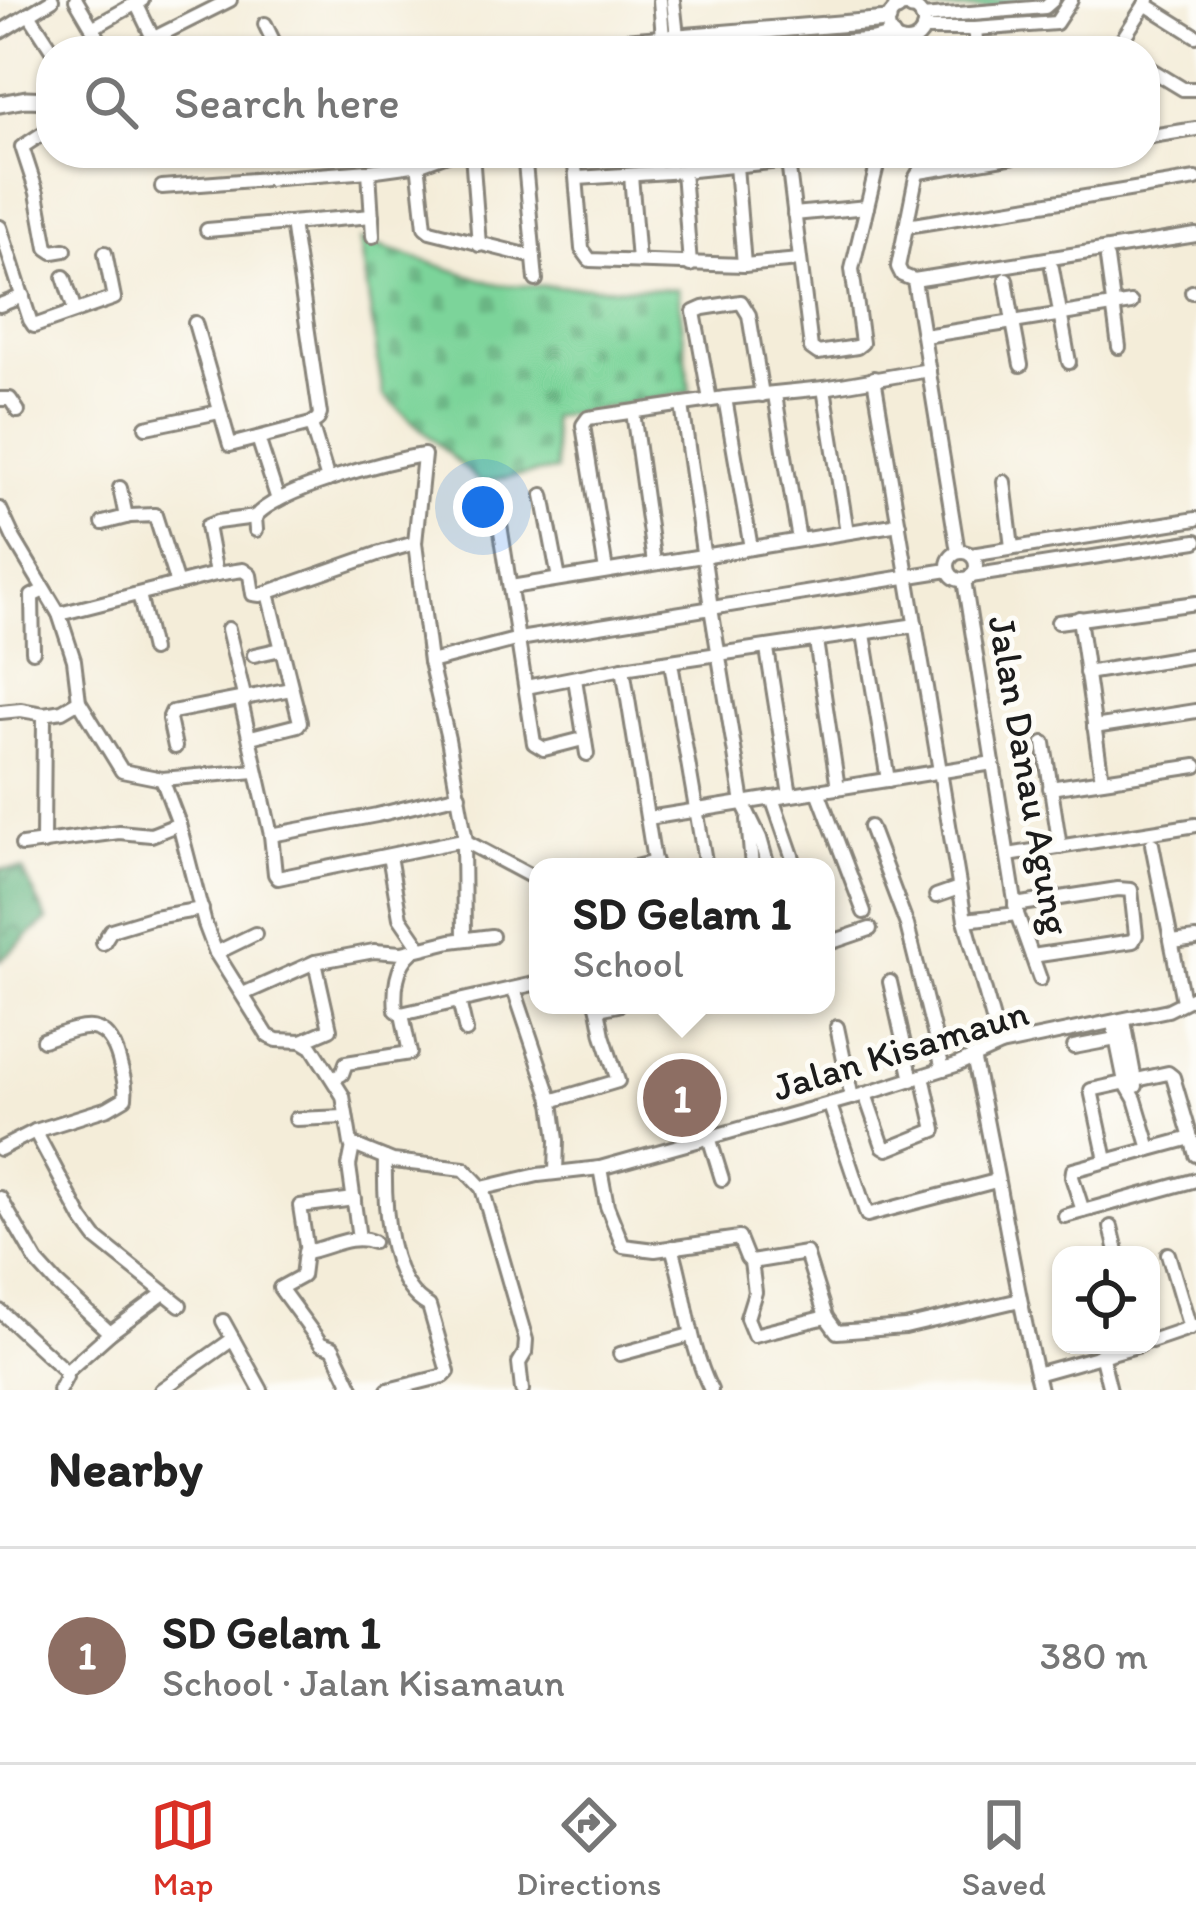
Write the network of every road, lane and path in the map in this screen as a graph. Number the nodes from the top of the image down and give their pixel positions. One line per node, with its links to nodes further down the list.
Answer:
1 (52, 0): 11 (street)
2 (76, 0): 16 (street)
3 (188, 0): 12 (street)
4 (230, 0): 12 (street)
5 (660, 0): 25 (street)
6 (673, 0): 26 (street)
7 (1071, 0): 14 (street)
8 (139, 2): 16 (street); 22 (street)
9 (1044, 2): 13 (street); 14 (street)
10 (1146, 2): 30 (street); 31 (street)
11 (29, 14): 19 (street); 20 (street)
12 (196, 17): 23 (street)
13 (907, 17): 17 (street); 18 (street)
14 (1056, 23): 18 (street)
15 (265, 24): 24 (street)
16 (92, 28): 21 (street)
17 (779, 28): 27 (street); 28 (street)
18 (974, 29): 29 (street)
19 (0, 32)
20 (43, 36)
21 (97, 36)
22 (152, 36)
23 (157, 36)
24 (268, 36)
25 (669, 36)
26 (670, 36)
27 (706, 36)
28 (780, 36)
29 (975, 36)
30 (1125, 36)
31 (1196, 36)
32 (1160, 77): 33 (street)
33 (1196, 89)
34 (36, 99): 35 (street)
35 (0, 104)
36 (1196, 129): 37 (street)
37 (1160, 134)
38 (36, 138): 65 (street)
39 (380, 168): 49 (street)
40 (414, 168): 64 (street)
41 (473, 168): 64 (street)
42 (525, 168): 68 (street)
43 (576, 168): 52 (street)
44 (715, 168): 50 (street)
45 (736, 168): 73 (street)
46 (789, 168): 56 (street)
47 (876, 168): 55 (street)
48 (943, 168): 59 (street)
49 (369, 171): 54 (street); 57 (street)
50 (683, 171): 51 (street); 72 (street)
51 (631, 175): 52 (street); 71 (street)
52 (578, 178): 71 (street)
53 (1196, 179): 59 (street)
54 (162, 187)
55 (867, 207): 56 (street); 69 (street)
56 (794, 214): 69 (street)
57 (372, 216): 58 (street); 63 (street)
58 (292, 223): 61 (street); 101 (street)
59 (907, 226): 78 (street)
60 (0, 227): 66 (street)
61 (207, 230)
62 (1196, 235): 78 (street)
63 (373, 236)
64 (479, 245): 68 (street)
65 (65, 250)
66 (4, 251): 79 (street)
67 (105, 253): 83 (street)
68 (534, 257): 77 (street)
69 (799, 260): 73 (street)
70 (1108, 260): 82 (street)
71 (638, 261): 72 (street)
72 (690, 265): 73 (street)
73 (744, 265)
74 (1052, 268): 84 (street)
75 (64, 277): 83 (street)
76 (1006, 279): 85 (street)
77 (536, 280)
78 (914, 280): 87 (street)
79 (23, 296): 81 (street); 83 (street)
80 (1131, 303): 82 (street)
81 (0, 305)
82 (1112, 306): 84 (street); 88 (street)
83 (74, 311)
84 (1061, 315): 85 (street); 89 (street)
85 (1013, 322): 87 (street); 90 (street)
86 (195, 323): 99 (street)
87 (924, 336): 91 (street)
88 (1119, 347)
89 (1070, 362)
90 (1021, 365)
91 (929, 370): 92 (street); 121 (street)
92 (874, 378): 93 (street); 114 (street)
93 (824, 388): 94 (street); 115 (street)
94 (769, 395): 95 (street); 95 (street); 116 (street)
95 (718, 399): 97 (street); 120 (street)
96 (0, 400): 98 (street)
97 (682, 405): 100 (street); 122 (street)
98 (18, 411)
99 (219, 412): 102 (street); 103 (street)
100 (633, 412): 123 (street); 125 (street)
101 (311, 424): 103 (street); 104 (street)
102 (146, 427)
103 (257, 439): 108 (street)
104 (328, 480): 108 (street); 118 (street)
105 (1004, 482): 119 (street)
106 (120, 488): 111 (street)
107 (543, 495): 129 (street)
108 (278, 500): 126 (street)
109 (496, 500): 131 (street)
110 (0, 509): 132 (street)
111 (126, 517): 113 (street); 130 (street)
112 (1196, 520): 119 (street)
113 (103, 523)
114 (899, 524): 115 (street); 127 (street)
115 (847, 532): 116 (street)
116 (799, 540): 120 (street)
117 (1196, 541): 128 (street)
118 (415, 543): 133 (street); 152 (street)
119 (1012, 547): 121 (street)
120 (751, 548): 122 (street)
121 (964, 553): 124 (street); 128 (street)
122 (703, 555): 123 (street); 136 (street)
123 (654, 563): 125 (street)
124 (948, 570): 127 (street); 128 (street)
125 (607, 571): 129 (street)
126 (216, 574): 130 (street); 133 (street)
127 (908, 576): 136 (street); 140 (street)
128 (968, 578): 170 (street, Jalan Danau Agung)
129 (559, 579): 131 (street)
130 (177, 584): 134 (street)
131 (511, 587): 143 (street)
132 (44, 590): 137 (street); 148 (street)
133 (268, 593): 145 (street)
134 (139, 594): 137 (street); 147 (street)
135 (1196, 603): 138 (street)
136 (711, 608): 143 (street); 151 (street)
137 (59, 614): 160 (street)
138 (1079, 618): 139 (street); 155 (street)
139 (1058, 622)
140 (916, 626): 142 (street); 173 (street)
141 (228, 629): 159 (street)
142 (864, 634): 144 (street); 175 (street)
143 (519, 639): 152 (street); 157 (street)
144 (816, 641): 146 (street); 177 (street)
145 (281, 649): 149 (street); 158 (street)
146 (766, 649): 151 (street); 181 (street)
147 (152, 650)
148 (33, 651)
149 (254, 655)
150 (1196, 655): 155 (street)
151 (719, 656): 153 (street); 183 (street)
152 (430, 662): 180 (street)
153 (671, 663): 154 (street); 184 (street)
154 (623, 668): 156 (street); 185 (street)
155 (1086, 673): 164 (street)
156 (574, 679): 157 (street); 166 (street)
157 (526, 687): 166 (street)
158 (292, 689): 159 (street); 165 (street)
159 (243, 700): 165 (street); 168 (street)
160 (79, 701): 163 (street); 174 (street)
161 (0, 712): 163 (street)
162 (1196, 712): 164 (street)
163 (44, 714): 192 (street)
164 (1094, 727): 176 (street)
165 (250, 737): 172 (street)
166 (584, 739): 169 (street)
167 (1044, 743): 178 (street)
168 (175, 747)
169 (587, 754)
170 (993, 763): 173 (street); 196 (street, Jalan Danau Agung)
171 (1196, 766): 176 (street)
172 (255, 771): 174 (street); 190 (street)
173 (939, 771): 175 (street); 204 (street)
174 (162, 778): 187 (street)
175 (888, 780): 177 (street)
176 (1102, 780): 178 (street)
177 (838, 788): 179 (street)
178 (1050, 788): 195 (street)
179 (818, 791): 181 (street); 208 (street)
180 (459, 795): 190 (street); 191 (street)
181 (790, 795): 182 (street)
182 (772, 798): 183 (street); 202 (street)
183 (743, 803): 184 (street); 186 (street)
184 (696, 810): 185 (street); 199 (street)
185 (648, 818): 198 (street)
186 (748, 818): 200 (street); 201 (street)
187 (179, 824): 192 (street); 206 (street)
188 (1196, 825): 195 (street)
189 (870, 827): 240 (street)
190 (271, 835): 197 (street)
191 (464, 841): 197 (street); 203 (street); 213 (street)
192 (43, 843): 194 (street)
193 (1152, 844): 216 (street)
194 (22, 845)
195 (1060, 847): 196 (street)
196 (1008, 855): 207 (street, Jalan Danau Agung)
197 (389, 856): 218 (street)
198 (654, 858)
199 (704, 858)
200 (751, 858)
201 (766, 858)
202 (790, 858)
203 (529, 875)
204 (959, 889): 205 (street); 209 (street)
205 (936, 896)
206 (202, 908): 217 (street); 219 (street)
207 (1016, 909): 209 (street); 220 (street, Jalan Danau Agung); 220 (street)
208 (864, 912)
209 (965, 920): 237 (street)
210 (870, 929): 215 (street)
211 (255, 934): 219 (street)
212 (492, 935): 213 (street)
213 (464, 939): 218 (street)
214 (1196, 939): 216 (street)
215 (835, 941)
216 (1172, 942): 227 (street)
217 (103, 943)
218 (419, 947): 221 (street); 229 (street)
219 (216, 953): 226 (street)
220 (1032, 956): 222 (street, Jalan Danau Agung)
221 (315, 962): 226 (street); 236 (street)
222 (1040, 980)
223 (890, 982): 241 (street)
224 (529, 985): 225 (street)
225 (514, 989): 228 (street); 245 (street)
226 (243, 994): 236 (street)
227 (1190, 998): 231 (street, Jalan Kisamaun)
228 (459, 1001): 229 (street); 233 (street)
229 (403, 1014): 242 (street)
230 (598, 1014): 245 (street)
231 (1118, 1022): 234 (street); 237 (street, Jalan Kisamaun); 243 (street)
232 (837, 1027): 244 (street)
233 (466, 1031)
234 (1116, 1039): 238 (street); 243 (street)
235 (43, 1040): 249 (street)
236 (302, 1041): 242 (street)
237 (1000, 1045): 239 (street, Jalan Kisamaun)
238 (1074, 1047)
239 (973, 1057): 240 (street, Jalan Kisamaun); 262 (street)
240 (943, 1069): 241 (street, Jalan Kisamaun)
241 (918, 1078): 244 (street, Jalan Kisamaun); 244 (street)
242 (333, 1079): 247 (street)
243 (1131, 1081): 251 (street); 254 (street); 257 (street)
244 (859, 1096): 246 (street, Jalan Kisamaun)
245 (551, 1101): 259 (street)
246 (830, 1105): 250 (street, Jalan Kisamaun); 262 (street)
247 (345, 1118): 248 (street); 252 (street)
248 (296, 1119)
249 (35, 1131): 253 (street); 274 (street)
250 (709, 1136): 258 (street, Jalan Kisamaun); 260 (street)
251 (1190, 1138): 254 (street); 255 (street)
252 (352, 1146): 256 (street); 265 (street)
253 (0, 1148)
254 (1150, 1149): 257 (street)
255 (1196, 1155)
256 (386, 1158): 263 (street); 293 (street)
257 (1106, 1160): 266 (street)
258 (600, 1168): 259 (street, Jalan Kisamaun); 270 (street)
259 (556, 1172): 263 (street, Jalan Kisamaun)
260 (722, 1179)
261 (1196, 1180): 266 (street)
262 (996, 1181): 275 (street)
263 (482, 1188): 294 (street)
264 (0, 1198): 281 (street)
265 (354, 1199): 271 (street); 271 (street)
266 (1083, 1211): 267 (street)
267 (1065, 1216)
268 (1111, 1227): 269 (street)
269 (1116, 1246)
270 (672, 1247): 273 (street); 282 (street)
271 (307, 1252): 292 (street)
272 (1168, 1254): 280 (street)
273 (751, 1262): 278 (street); 278 (street)
274 (164, 1293): 276 (street); 281 (street)
275 (1020, 1300): 278 (street); 288 (street)
276 (181, 1305)
277 (0, 1311): 287 (street)
278 (826, 1317)
279 (224, 1321): 283 (street)
280 (1193, 1327): 284 (street)
281 (110, 1334): 287 (street)
282 (690, 1335): 285 (street); 295 (street)
283 (233, 1339): 289 (street); 291 (street)
284 (1160, 1339)
285 (620, 1354)
286 (1101, 1354): 288 (street); 297 (street)
287 (65, 1373): 290 (street)
288 (1036, 1374): 296 (street)
289 (254, 1387)
290 (59, 1390)
291 (160, 1390)
292 (353, 1390)
293 (388, 1390)
294 (523, 1390)
295 (711, 1390)
296 (1040, 1390)
297 (1109, 1390)

